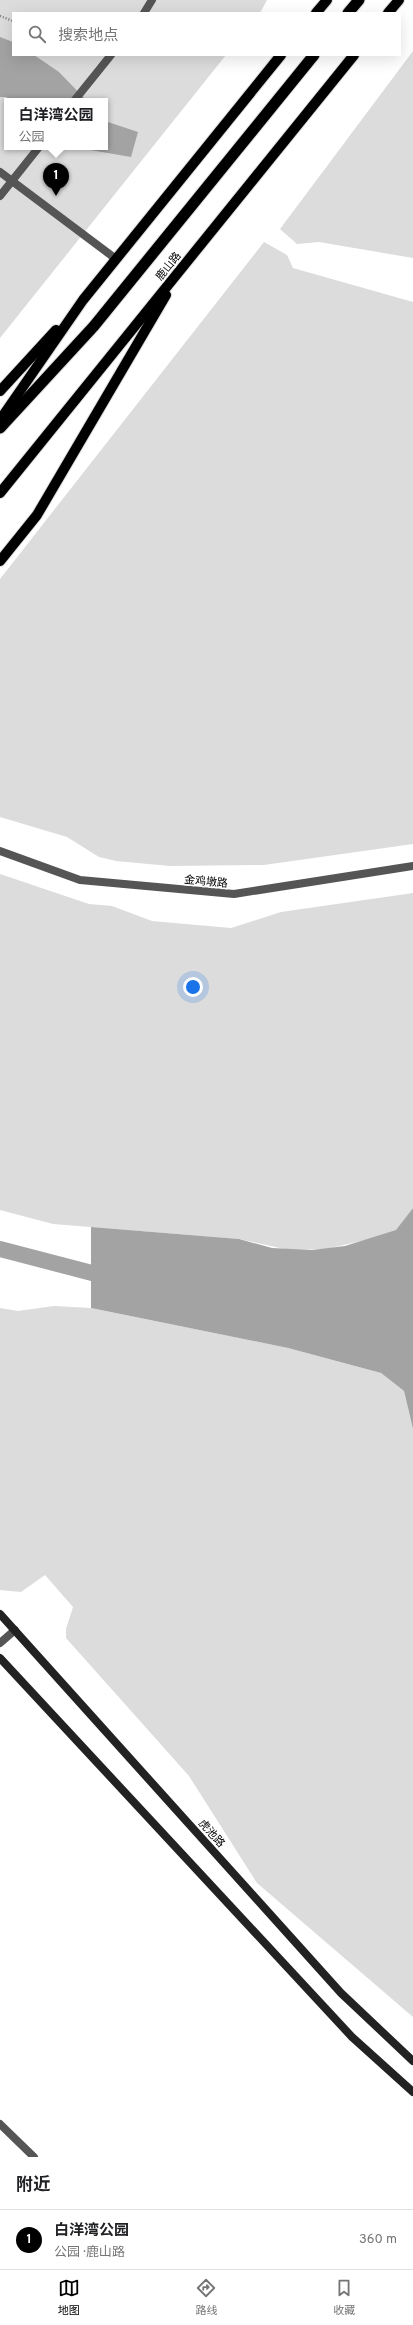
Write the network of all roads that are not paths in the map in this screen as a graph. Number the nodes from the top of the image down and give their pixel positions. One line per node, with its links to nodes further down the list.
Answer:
1 (152, 0): 5 (street)
2 (327, 0): 6 (main road)
3 (359, 0): 7 (highway)
4 (399, 0): 8 (main road)
5 (145, 12)
6 (317, 12)
7 (349, 12)
8 (389, 12)
9 (110, 56): 13 (street)
10 (280, 56): 18 (main road)
11 (313, 56): 23 (highway)
12 (353, 56): 19 (main road, 鹿山路)
13 (76, 98)
14 (37, 150): 16 (street)
15 (0, 172): 16 (street)
16 (14, 180): 17 (street); 18 (street)
17 (0, 196)
18 (116, 259): 20 (main road)
19 (184, 265): 24 (main road, 鹿山路); 25 (main road)
20 (83, 300): 21 (main road); 22 (main road)
21 (0, 391)
22 (0, 420)
23 (0, 428)
24 (0, 493)
25 (0, 561)
26 (0, 851): 27 (street, 金鸡墩路)
27 (413, 866)
28 (0, 1614): 29 (main road, 虎池路)
29 (15, 1630): 30 (street); 32 (main road, 虎池路)
30 (0, 1643)
31 (0, 1658): 33 (main road)
32 (413, 2060)
33 (413, 2092)
34 (0, 2124): 35 (street)
35 (34, 2157)

